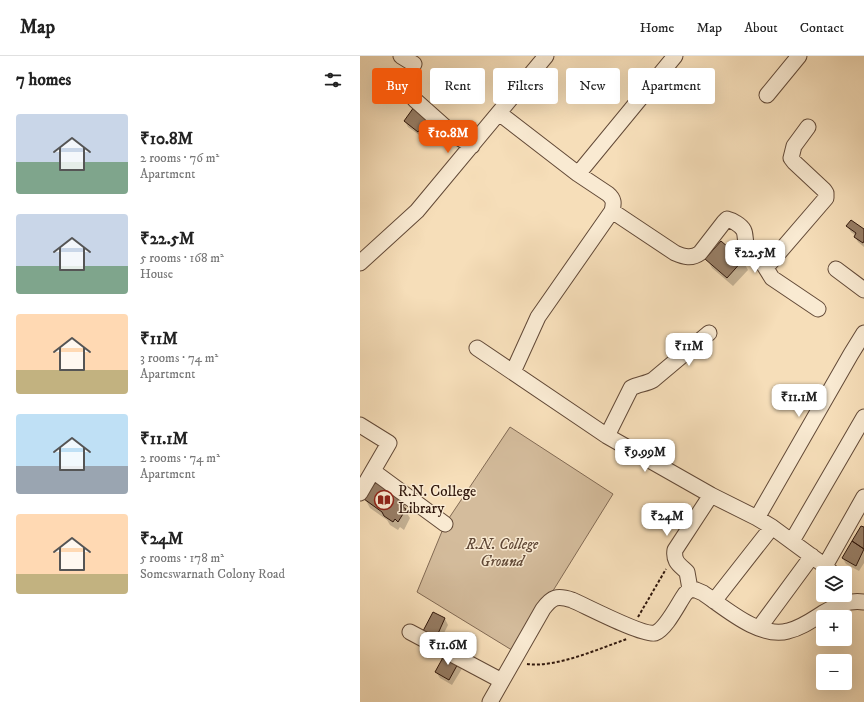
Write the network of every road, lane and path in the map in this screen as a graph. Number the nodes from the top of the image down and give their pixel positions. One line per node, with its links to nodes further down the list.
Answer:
1 (675, 56): 9 (street)
2 (799, 56): 4 (street)
3 (538, 59): 6 (street)
4 (767, 95)
5 (419, 104): 8 (street)
6 (499, 113): 8 (street); 9 (street)
7 (808, 127): 11 (street)
8 (472, 146): 12 (street)
9 (578, 174): 10 (street)
10 (612, 211): 11 (street); 19 (street)
11 (762, 262): 15 (street)
12 (360, 263)
13 (836, 269): 14 (street)
14 (864, 290)
15 (818, 308)
16 (708, 333): 22 (street)
17 (864, 333): 27 (street)
18 (477, 348): 19 (street)
19 (513, 372): 22 (street)
20 (864, 417): 30 (street)
21 (360, 425): 23 (street)
22 (607, 436): 25 (street)
23 (373, 471): 24 (street); 28 (street)
24 (360, 493)
25 (711, 495): 27 (street); 31 (street)
26 (864, 497): 34 (street)
27 (757, 518): 29 (street)
28 (445, 524)
29 (772, 527): 30 (street); 37 (street)
30 (792, 542): 32 (street)
31 (674, 556): 35 (street); 38 (path)
32 (812, 556): 33 (street); 39 (street)
33 (823, 566)
34 (830, 566)
35 (690, 589): 37 (street); 41 (street)
36 (857, 597): 39 (street)
37 (714, 601): 39 (street)
38 (632, 627): 41 (street); 42 (street)
39 (759, 628)
40 (410, 632): 43 (street)
41 (647, 632): 42 (path)
42 (514, 662): 43 (street)
43 (502, 681): 44 (street)
44 (490, 702)

